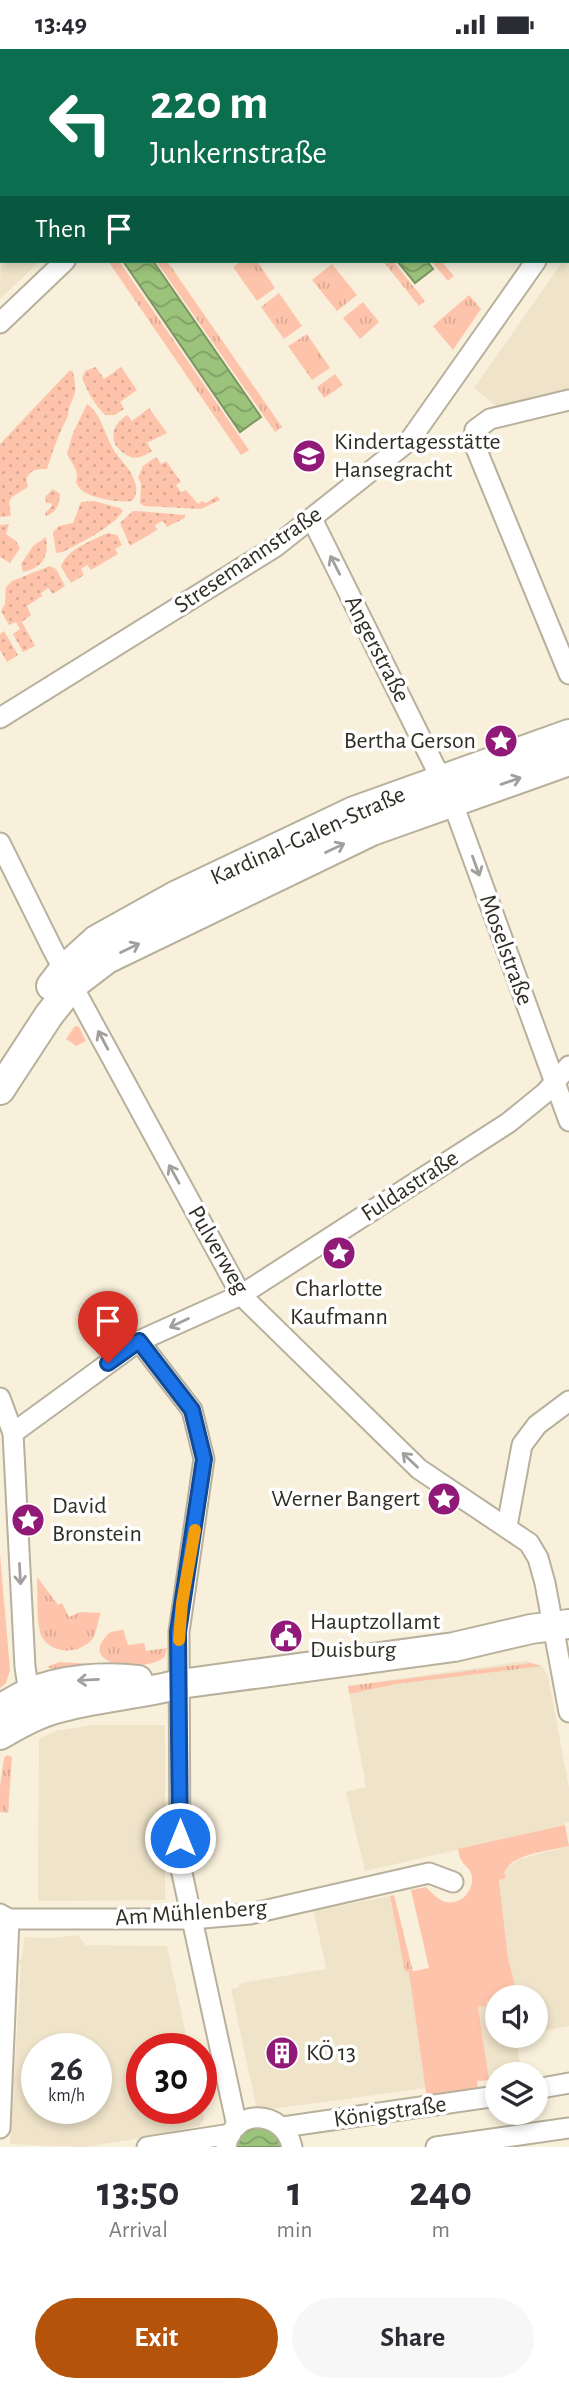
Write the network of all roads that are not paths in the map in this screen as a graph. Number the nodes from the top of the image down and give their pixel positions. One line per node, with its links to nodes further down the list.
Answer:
1 (63, 263): 3 (street)
2 (534, 263): 5 (street, Stresemannstraße)
3 (0, 323)
4 (569, 400): 6 (street)
5 (312, 519): 7 (street, Stresemannstraße); 10 (street, Angerstraße, one-way to 5)
6 (569, 674)
7 (0, 717)
8 (569, 734): 10 (main road, Kardinal-Galen-Straße)
9 (569, 761): 10 (main road, Kardinal-Galen-Straße, one-way to 9)
10 (447, 790): 12 (main road, Kardinal-Galen-Straße); 15 (street, Moselstraße, one-way to 15)
11 (0, 843): 12 (street, Pulverweg)
12 (69, 977): 13 (main road); 16 (main road); 18 (street, Pulverweg, one-way to 12)
13 (0, 1056)
14 (569, 1066): 15 (street, Fuldastraße)
15 (555, 1082): 17 (street, Moselstraße); 18 (street, Fuldastraße)
16 (0, 1090)
17 (569, 1121)
18 (241, 1295): 19 (street, Fuldastraße, one-way to 19); 23 (street, Pulverweg, one-way to 18)
19 (139, 1341): 22 (street, Fuldastraße); 25 (street)
20 (0, 1398): 22 (street)
21 (569, 1401): 23 (street)
22 (13, 1433): 26 (street, one-way to 26)
23 (507, 1526): 24 (street, Pulverweg)
24 (562, 1633): 25 (main road); 28 (street, Pulverweg)
25 (180, 1684): 26 (main road); 32 (street)
26 (36, 1703): 27 (main road); 29 (main road)
27 (0, 1709)
28 (569, 1712)
29 (0, 1735)
30 (453, 1882): 32 (street, Am Mühlenberg)
31 (4, 1917): 32 (street, Am Mühlenberg); 36 (street)
32 (191, 1919): 40 (street)
33 (569, 2083): 34 (street)
34 (548, 2087)
35 (485, 2098): 37 (street, Königstraße)
36 (0, 2120): 38 (street)
37 (283, 2127): 40 (street, Königstraße); 42 (street)
38 (0, 2128)
39 (569, 2128): 43 (street, Königstraße)
40 (231, 2135): 41 (street, Königstraße)
41 (147, 2147)
42 (292, 2147)
43 (436, 2147)

